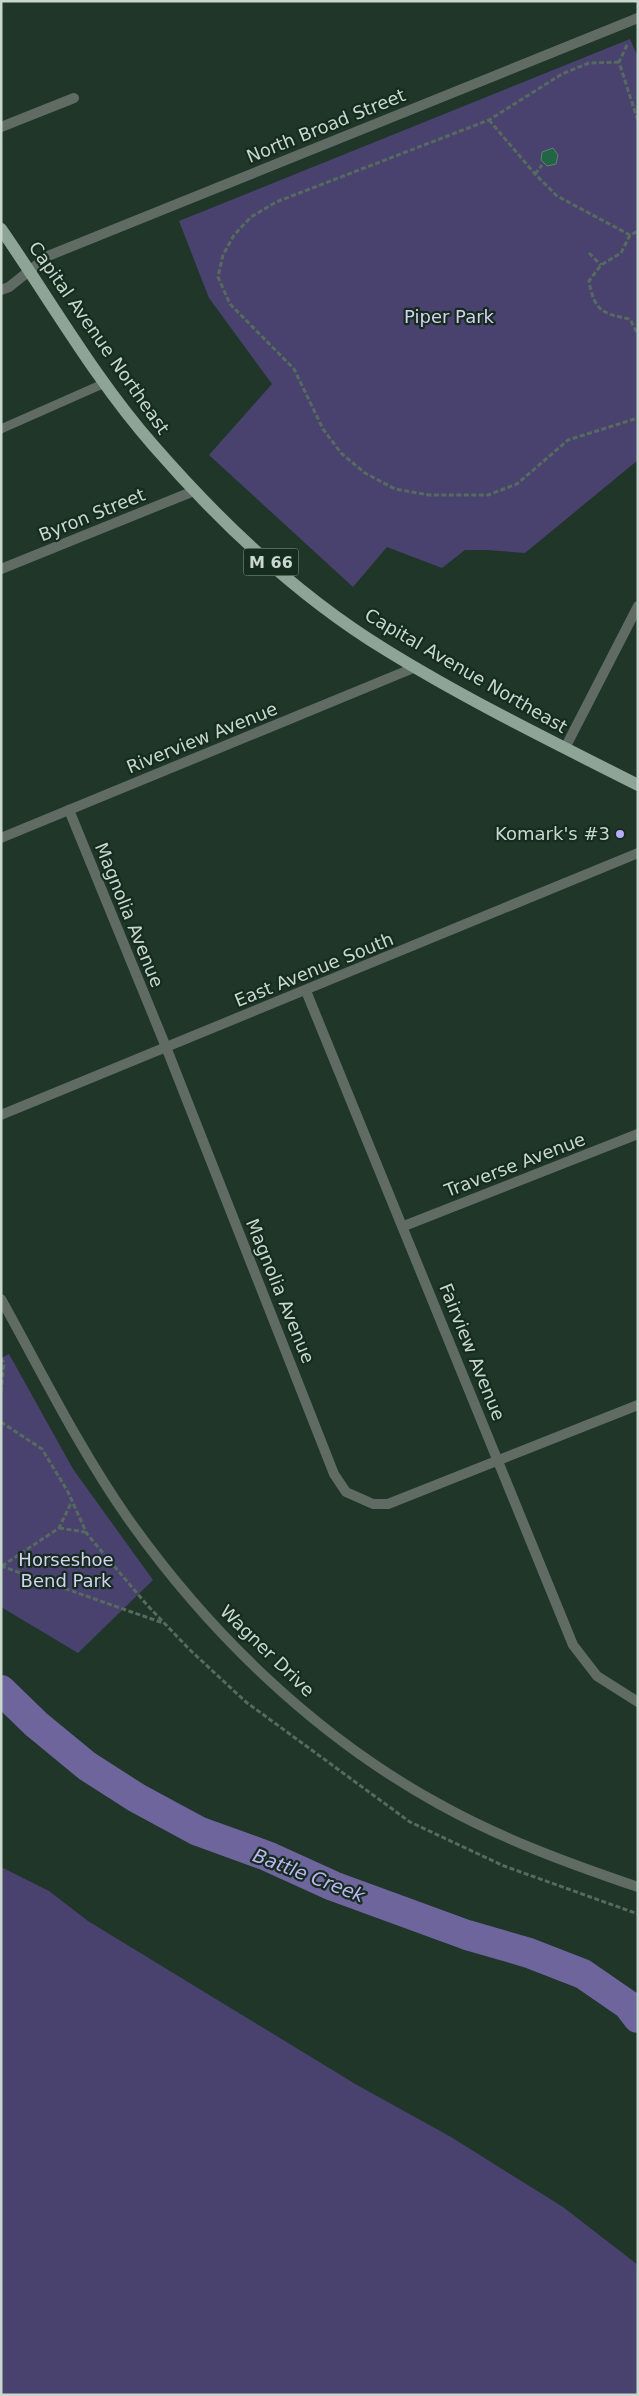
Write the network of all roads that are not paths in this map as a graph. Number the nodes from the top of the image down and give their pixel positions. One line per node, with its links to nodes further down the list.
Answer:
1 (638, 18): 5 (street, North Broad Street)
2 (74, 98): 3 (street)
3 (1, 127)
4 (1, 229): 5 (main road, Capital Avenue Northeast / M 66)
5 (30, 270): 6 (street, North Broad Street); 7 (main road, Capital Avenue Northeast / M 66)
6 (1, 290)
7 (105, 383): 8 (lane); 9 (main road, Capital Avenue Northeast / M 66)
8 (1, 429)
9 (194, 491): 10 (street, Byron Street); 12 (main road, Capital Avenue Northeast / M 66)
10 (1, 569)
11 (638, 606): 13 (street)
12 (416, 667): 13 (main road, Capital Avenue Northeast / M 66); 15 (street, Riverview Avenue)
13 (565, 748): 14 (main road, Capital Avenue Northeast / M 66)
14 (638, 785)
15 (69, 810): 16 (street, Riverview Avenue); 19 (street, Magnolia Avenue)
16 (1, 838)
17 (638, 853): 18 (street, East Avenue South)
18 (306, 991): 19 (street, East Avenue South); 22 (street, Fairview Avenue)
19 (166, 1047): 20 (street, East Avenue South); 25 (street, Magnolia Avenue)
20 (1, 1115)
21 (638, 1134): 22 (street, Traverse Avenue)
22 (404, 1226): 25 (street, Fairview Avenue)
23 (1, 1299): 27 (street, Wagner Drive)
24 (638, 1405): 25 (street, Magnolia Avenue)
25 (497, 1460): 26 (street, Fairview Avenue)
26 (638, 1702)
27 (638, 1888)

